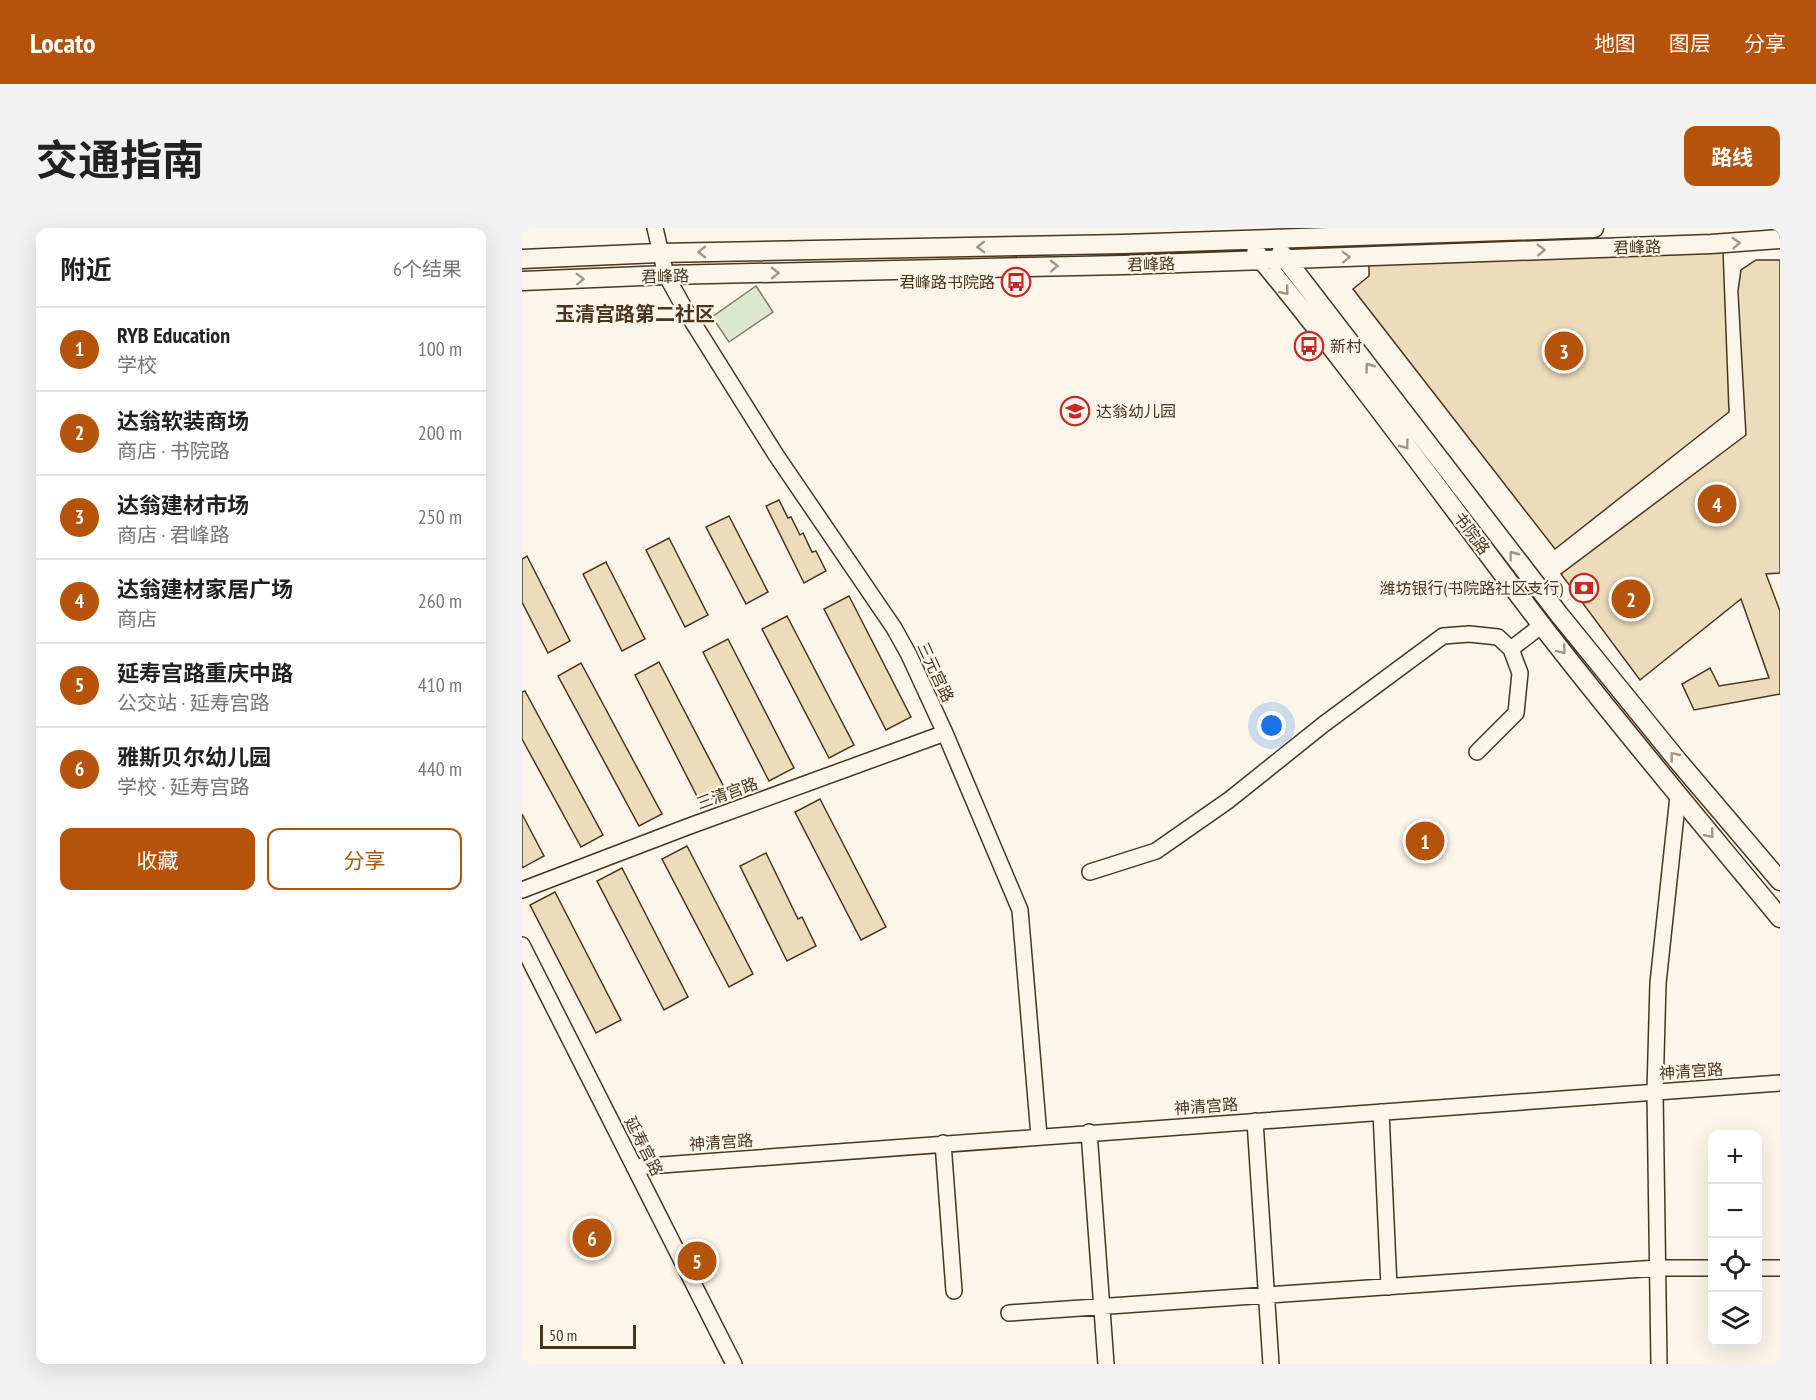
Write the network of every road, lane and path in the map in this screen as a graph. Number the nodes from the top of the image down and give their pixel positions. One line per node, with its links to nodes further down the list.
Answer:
1 (655, 228): 8 (street, 三元宫路)
2 (1190, 228): 7 (main road)
3 (1594, 228): 5 (main road, 君峰路)
4 (1240, 234): 5 (main road, 君峰路); 7 (main road, 君峰路); 11 (main road, 书院路)
5 (1265, 234): 10 (main road, 书院路)
6 (1780, 239): 10 (main road, 君峰路, one-way to 6)
7 (1166, 243): 8 (main road, 君峰路, one-way to 8)
8 (659, 253): 9 (main road, 君峰路); 12 (street, 三元宫路)
9 (522, 259)
10 (1287, 259): 11 (main road, 君峰路); 20 (main road, 书院路, one-way to 10)
11 (1261, 260): 12 (main road, 君峰路, one-way to 11); 14 (main road, 书院路, one-way to 14)
12 (666, 275): 13 (main road, 君峰路, one-way to 12); 16 (street, 三元宫路)
13 (522, 281)
14 (1542, 625): 15 (street); 18 (main road, 书院路, one-way to 18)
15 (1511, 649): 17 (street); 19 (street)
16 (945, 733): 21 (street, 三清宫路); 29 (street, 三元宫路)
17 (1477, 752)
18 (1678, 796): 22 (main road, 书院路, one-way to 22); 25 (street)
19 (1090, 872)
20 (1780, 881)
21 (522, 890)
22 (1780, 918)
23 (522, 945): 31 (street, 延寿宫路)
24 (1780, 1083): 25 (street, 神清宫路)
25 (1655, 1092): 26 (street, 神清宫路); 32 (street)
26 (1381, 1112): 27 (street, 神清宫路); 36 (street)
27 (1255, 1121): 28 (street, 神清宫路); 38 (street)
28 (1089, 1132): 29 (street, 神清宫路); 39 (street)
29 (1039, 1136): 30 (street, 神清宫路)
30 (943, 1143): 31 (street, 神清宫路); 37 (street)
31 (634, 1167): 41 (street, 延寿宫路)
32 (1657, 1268): 33 (street); 36 (street); 44 (street)
33 (1708, 1268)
34 (1762, 1268): 35 (street)
35 (1780, 1268)
36 (1389, 1287): 38 (street)
37 (954, 1291)
38 (1266, 1296): 39 (street); 43 (street)
39 (1102, 1307): 40 (street); 42 (street)
40 (1009, 1313)
41 (734, 1364)
42 (1106, 1364)
43 (1271, 1364)
44 (1659, 1364)

